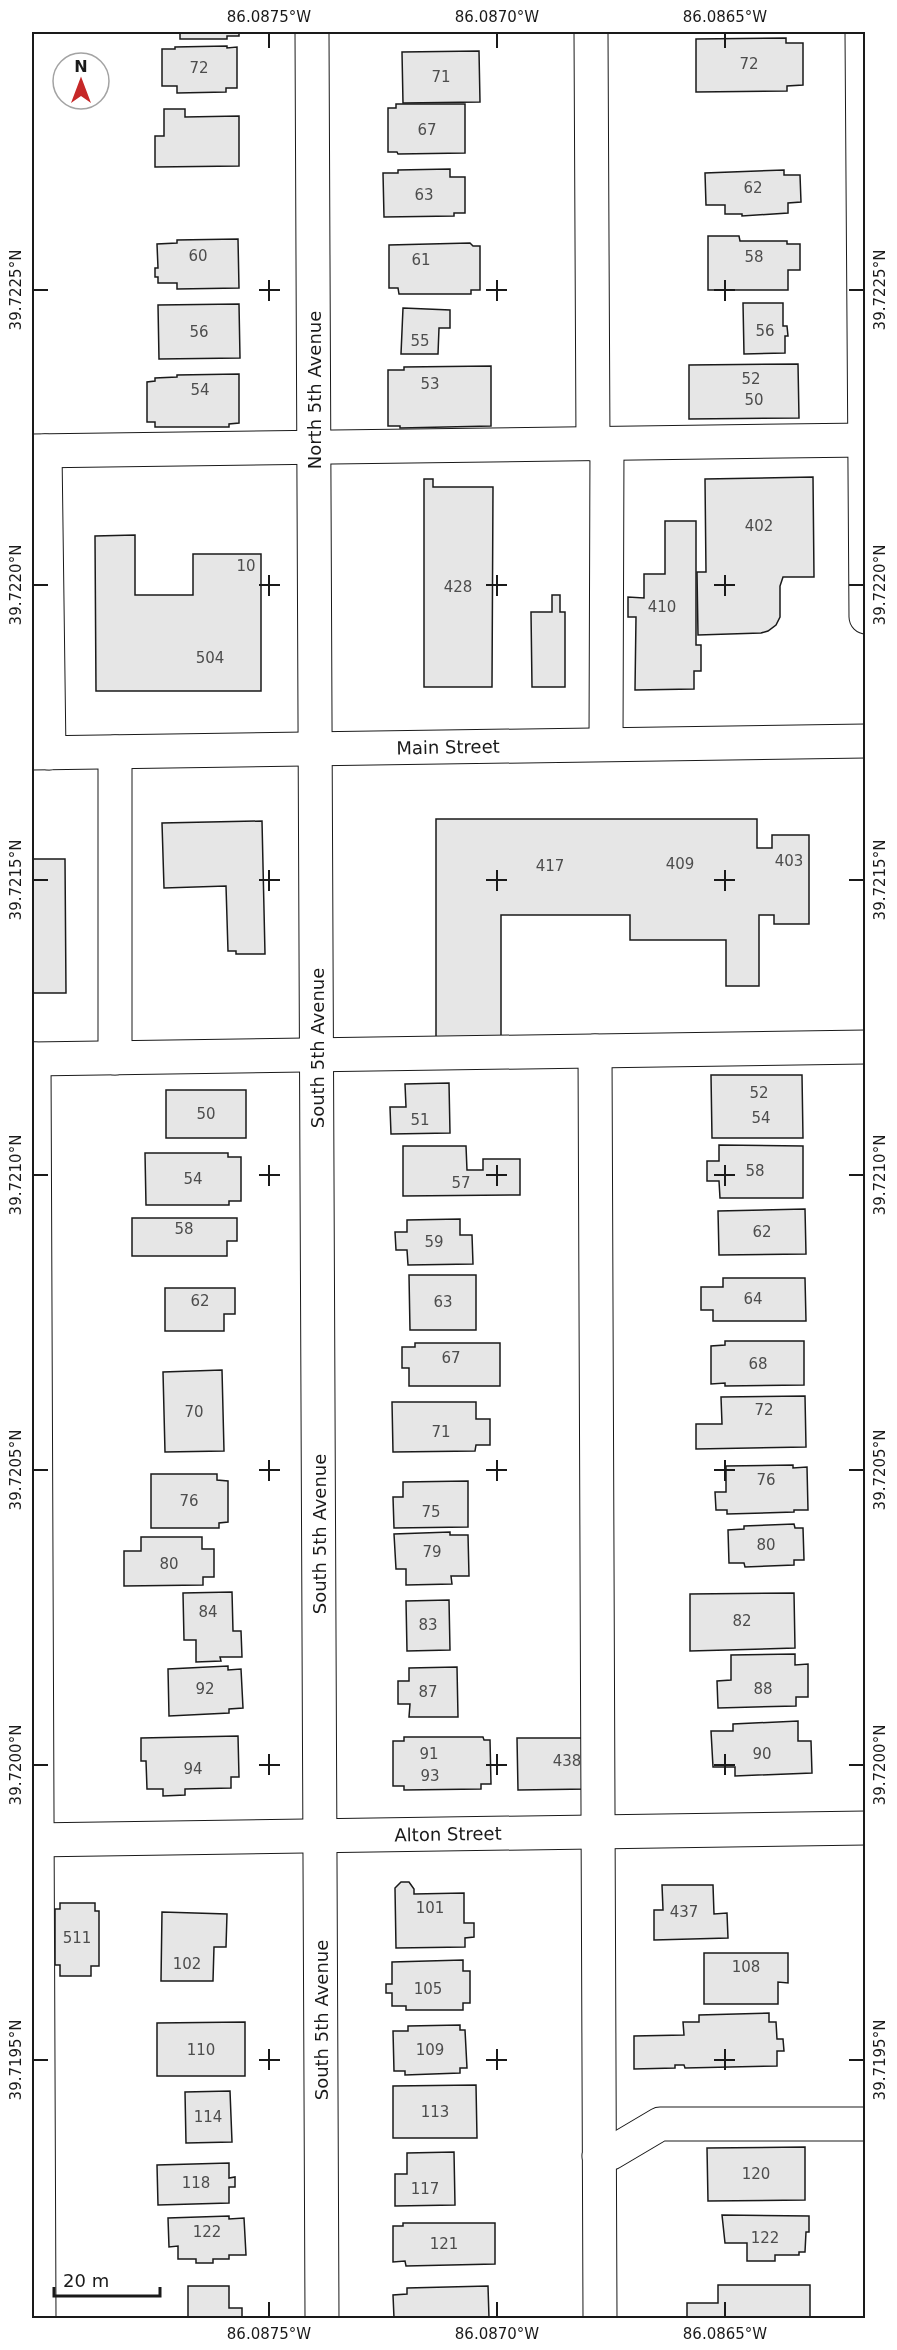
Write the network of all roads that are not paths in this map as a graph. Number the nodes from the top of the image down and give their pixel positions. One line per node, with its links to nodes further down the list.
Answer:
1 (312, 32): 6 (street, North 5th Avenue)
2 (591, 32): 5 (street)
3 (862, 32): 4 (street)
4 (865, 440): 5 (street); 8 (street)
5 (600, 444): 6 (street); 10 (street)
6 (314, 447): 7 (street); 11 (street, North 5th Avenue)
7 (38, 451): 13 (street)
8 (866, 617)
9 (866, 741): 10 (street, Main Street)
10 (606, 744): 11 (street, Main Street)
11 (315, 749): 12 (street, Main Street); 16 (street, South 5th Avenue)
12 (115, 752): 13 (street, Main Street); 17 (street)
13 (40, 753)
14 (866, 1047): 15 (street)
15 (595, 1051): 16 (street); 20 (street)
16 (316, 1055): 17 (street); 21 (street, South 5th Avenue)
17 (115, 1058): 18 (street)
18 (33, 1059): 22 (street)
19 (866, 1828): 20 (street, Alton Street)
20 (598, 1832): 21 (street, Alton Street); 24 (street)
21 (321, 1836): 22 (street, Alton Street); 26 (street, South 5th Avenue)
22 (34, 1840): 25 (street)
23 (866, 2124): 24 (street)
24 (599, 2156): 27 (street)
25 (39, 2319)
26 (322, 2319)
27 (600, 2319)

